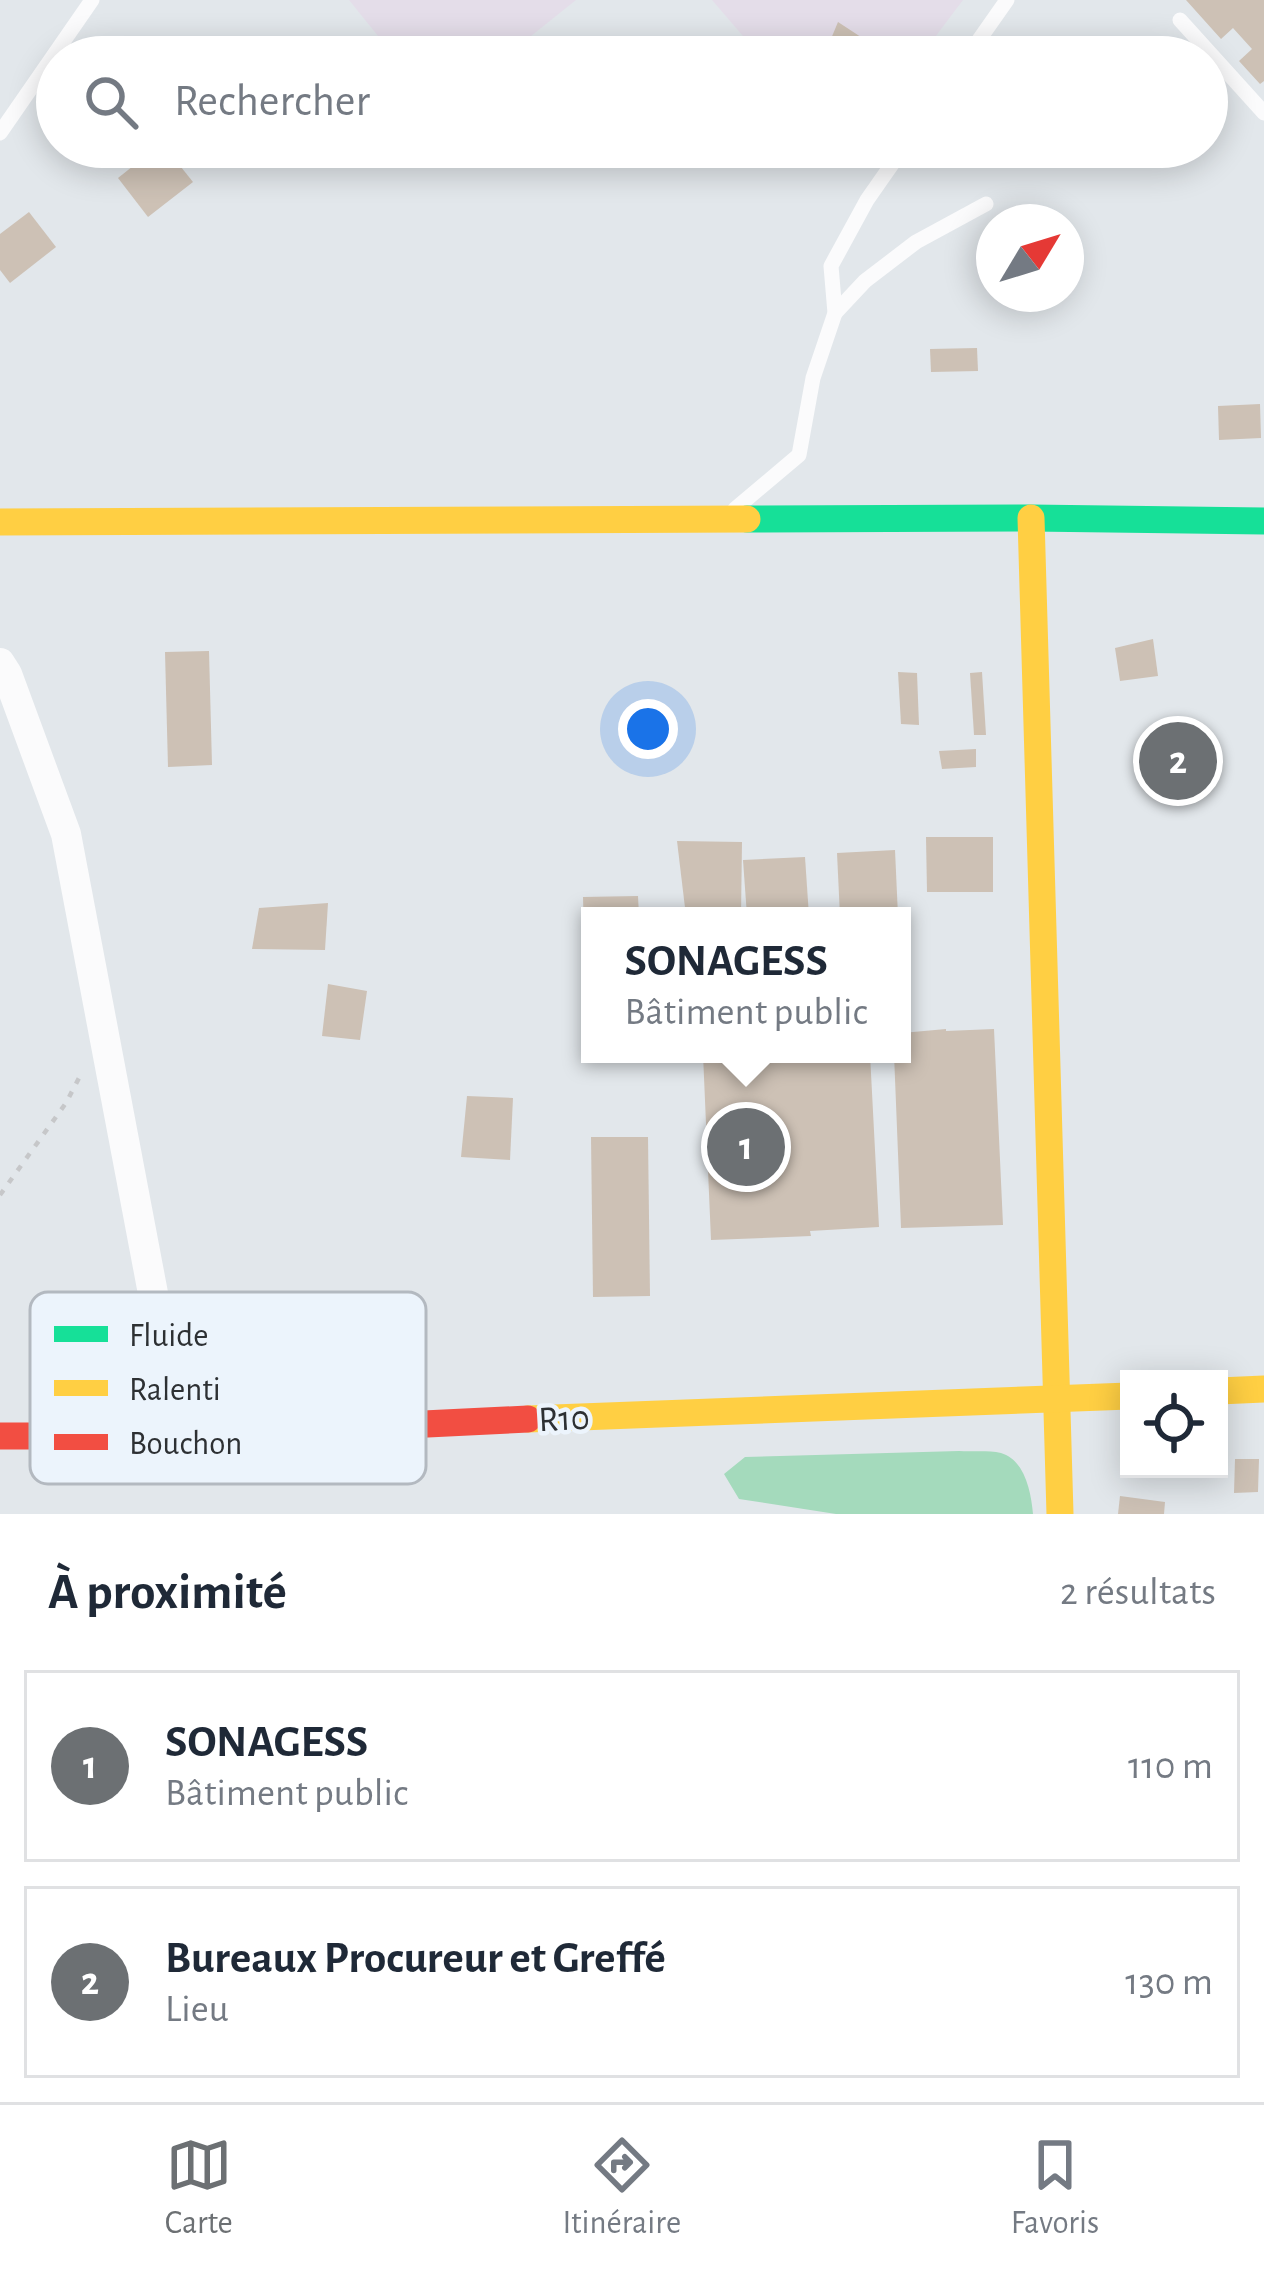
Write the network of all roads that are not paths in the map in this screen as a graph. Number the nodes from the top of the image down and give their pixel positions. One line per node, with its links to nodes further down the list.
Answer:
1 (92, 0): 4 (lane)
2 (1007, 0): 5 (lane)
3 (1180, 20): 6 (lane)
4 (67, 36)
5 (982, 36)
6 (1194, 36)
7 (1228, 73): 9 (lane)
8 (36, 81): 10 (lane)
9 (1264, 113)
10 (0, 133)
11 (889, 168): 13 (lane)
12 (976, 209): 13 (lane)
13 (835, 313): 15 (lane)
14 (1031, 518): 15 (street); 16 (street); 23 (street)
15 (723, 519): 17 (street)
16 (1264, 521)
17 (0, 522)
18 (0, 664): 19 (street)
19 (152, 1292)
20 (1264, 1389): 21 (street)
21 (1228, 1391)
22 (1120, 1396): 23 (street, R10)
23 (1057, 1400): 24 (street, R10); 25 (street)
24 (426, 1424)
25 (1060, 1514)

